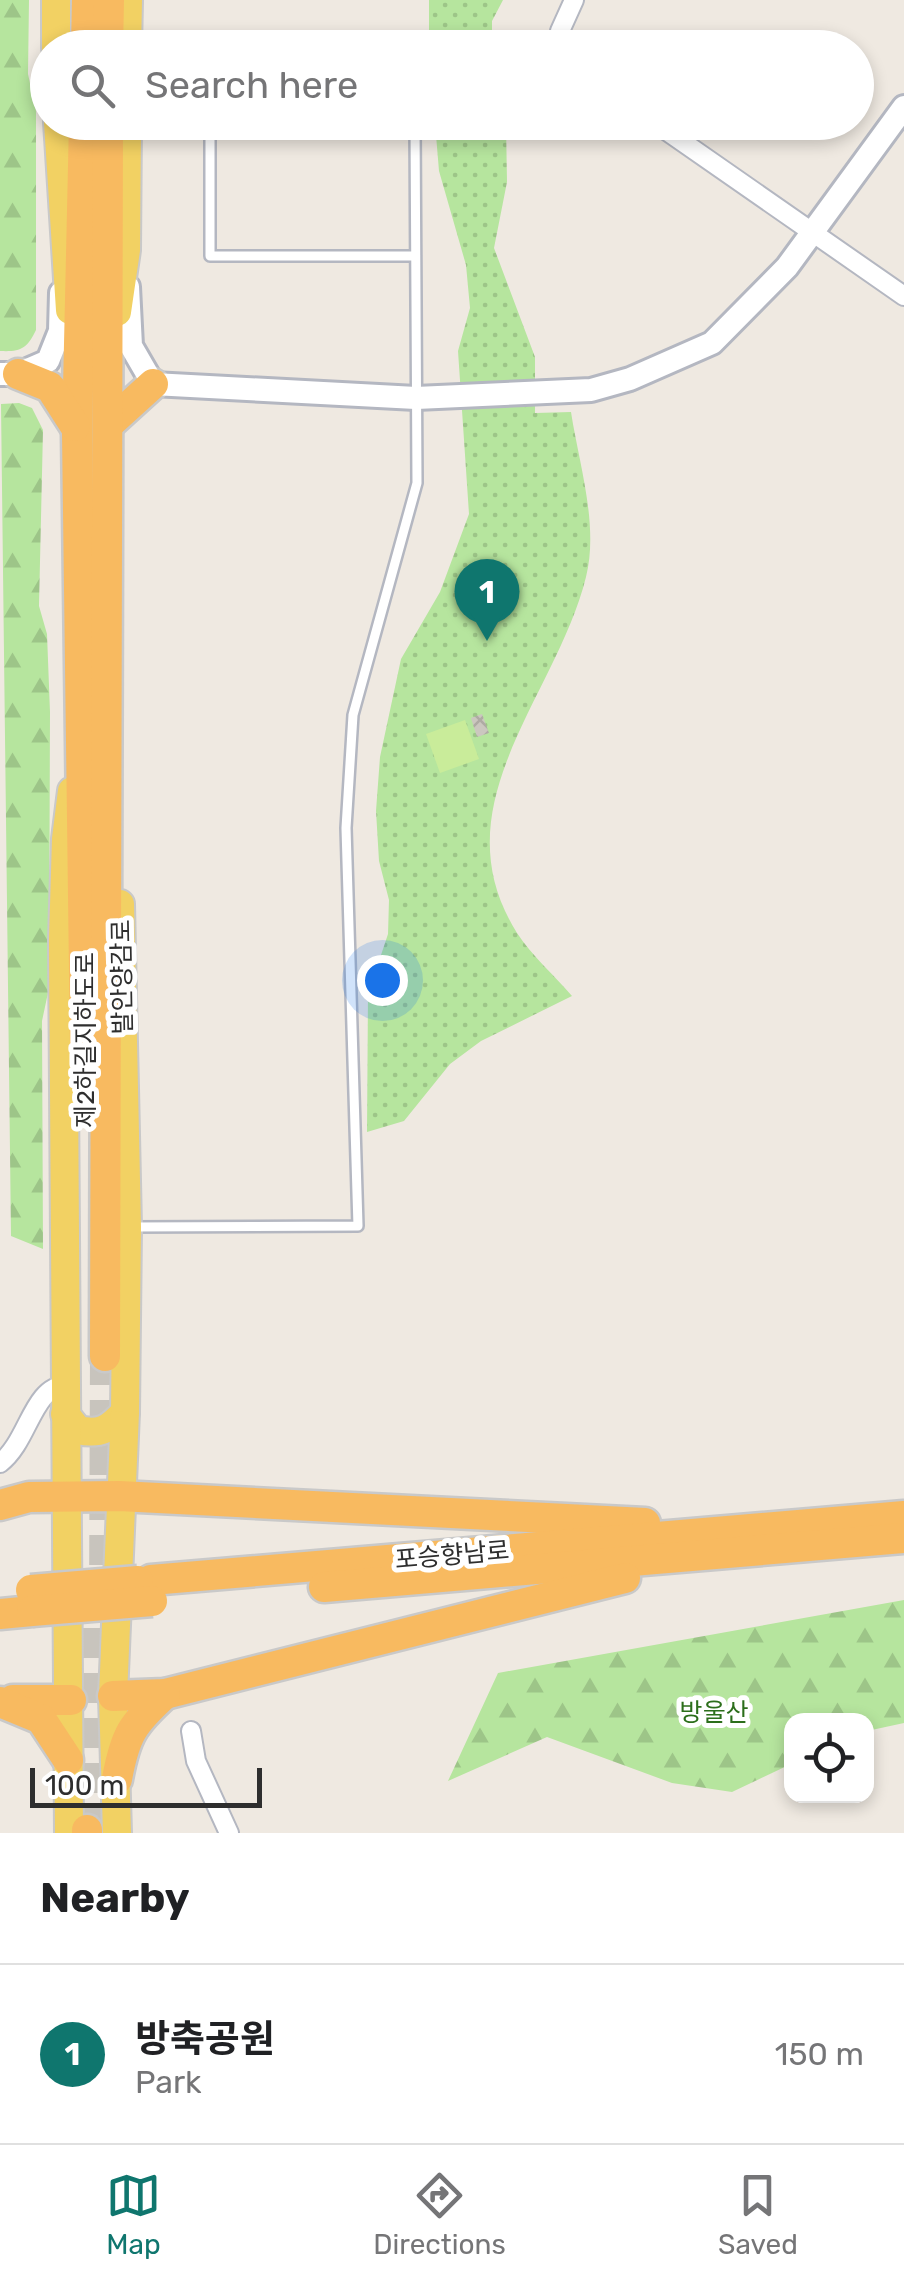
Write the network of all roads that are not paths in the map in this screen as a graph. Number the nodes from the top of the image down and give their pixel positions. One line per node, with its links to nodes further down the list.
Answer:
1 (56, 0): 6 (main road)
2 (87, 0): 7 (highway)
3 (109, 0): 8 (highway)
4 (128, 0): 9 (main road)
5 (574, 0): 10 (street)
6 (56, 30)
7 (86, 30)
8 (108, 30)
9 (127, 30)
10 (560, 30)
11 (904, 107): 20 (street)
12 (58, 140): 25 (main road)
13 (58, 140): 26 (street)
14 (84, 140): 25 (highway)
15 (108, 140): 24 (highway, 발안양감로)
16 (127, 140): 21 (main road)
17 (210, 140): 22 (lane)
18 (415, 140): 22 (lane)
19 (680, 140): 20 (street)
20 (811, 232): 23 (street); 28 (street)
21 (126, 250): 24 (main road); 27 (street)
22 (415, 256): 28 (lane)
23 (904, 296)
24 (111, 358): 29 (highway, 발안양감로)
25 (78, 371): 30 (highway)
26 (9, 374): 30 (highway)
27 (153, 384): 28 (street); 29 (highway)
28 (416, 398): 33 (lane)
29 (109, 424): 32 (highway, 발안양감로)
30 (78, 433): 31 (highway)
31 (82, 725): 32 (highway, 제2하길지하도로); 34 (main road)
32 (106, 768): 33 (main road, 발안양감로)
33 (127, 1227): 35 (main road, 발안양감로)
34 (66, 1385): 36 (main road); 37 (street)
35 (125, 1412): 36 (main road); 39 (main road, 발안양감로)
36 (65, 1414): 38 (main road)
37 (0, 1463)
38 (70, 1496): 39 (highway); 40 (highway); 51 (main road)
39 (119, 1496): 42 (highway); 50 (main road, 발안양감로)
40 (0, 1505)
41 (904, 1516): 42 (highway, 포승향남로)
42 (742, 1529): 45 (highway, 포승향남로)
43 (904, 1538): 44 (highway, 포승향남로)
44 (711, 1556): 45 (highway, 포승향남로); 49 (highway)
45 (152, 1591): 47 (highway, 포승향남로, bridge)
46 (0, 1593): 47 (highway, 포승향남로)
47 (32, 1600): 48 (highway, 포승향남로)
48 (0, 1614)
49 (165, 1694): 50 (highway); 55 (highway)
50 (112, 1696): 51 (main road); 55 (main road, 발안양감로)
51 (71, 1700): 52 (highway); 54 (main road)
52 (0, 1701): 54 (highway)
53 (191, 1731): 58 (street)
54 (68, 1760): 55 (main road); 56 (main road)
55 (117, 1779): 57 (main road, 발안양감로)
56 (81, 1832)
57 (118, 1833)
58 (228, 1833)

